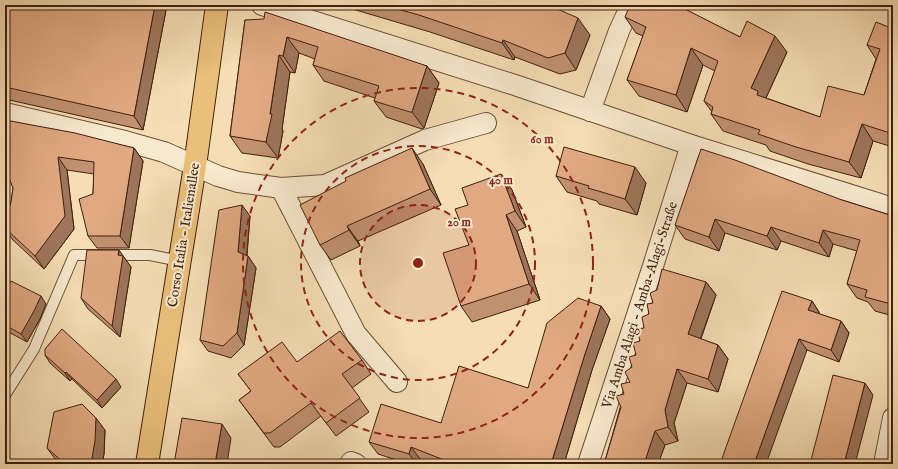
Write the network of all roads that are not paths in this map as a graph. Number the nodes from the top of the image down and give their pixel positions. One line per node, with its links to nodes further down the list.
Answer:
1 (217, 5): 8 (main road, Corso Italia - Italienallee)
2 (262, 5): 4 (street)
3 (631, 5): 4 (street)
4 (590, 111): 7 (street)
5 (5, 113): 8 (street)
6 (486, 123): 9 (street)
7 (691, 145): 10 (street); 16 (street, Via Amba Alagi - Amba-Alagi-Straße)
8 (194, 166): 9 (street); 11 (main road, Corso Italia - Italienallee)
9 (281, 188): 12 (street)
10 (893, 208)
11 (180, 261): 13 (lane); 15 (main road, Corso Italia - Italienallee)
12 (397, 382)
13 (5, 395)
14 (893, 418): 17 (street)
15 (147, 464)
16 (588, 464)
17 (884, 464)

